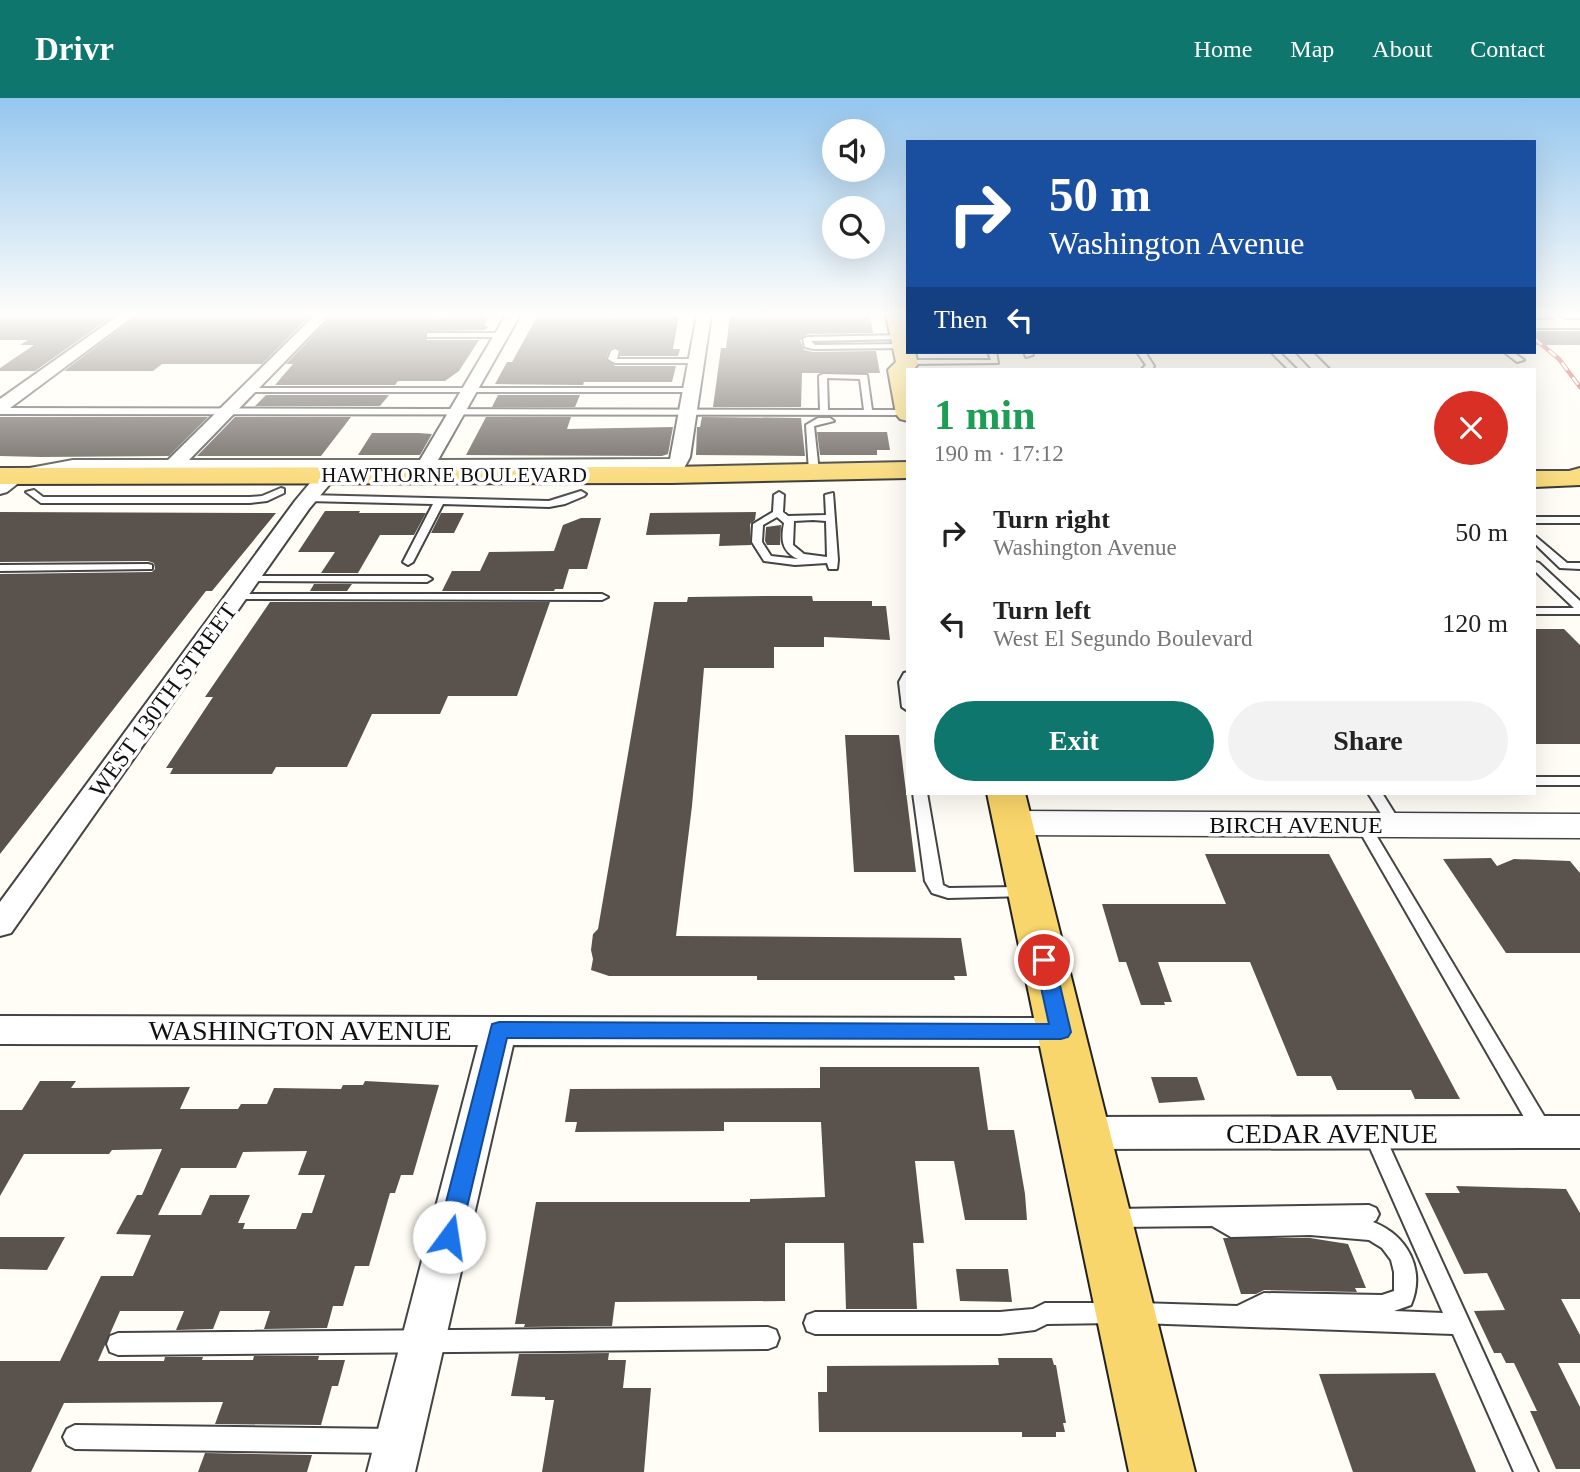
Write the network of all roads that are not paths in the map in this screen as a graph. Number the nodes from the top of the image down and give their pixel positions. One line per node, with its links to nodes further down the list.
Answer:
1 (41, 379): 12 (street)
2 (261, 379): 8 (street)
3 (476, 379): 9 (street)
4 (693, 379): 10 (street)
5 (823, 379): 16 (lane)
6 (864, 379): 17 (lane)
7 (901, 379): 11 (main road)
8 (250, 390): 9 (lane); 14 (street)
9 (470, 390): 10 (lane); 13 (street)
10 (691, 390): 15 (street)
11 (906, 403)
12 (0, 409): 14 (lane)
13 (458, 411): 14 (lane); 15 (lane); 20 (street)
14 (228, 412): 21 (street)
15 (688, 412): 16 (lane); 22 (street)
16 (824, 412): 17 (lane)
17 (868, 412): 18 (lane)
18 (906, 413)
19 (877, 421): 26 (lane)
20 (426, 465): 21 (street); 22 (street)
21 (173, 466): 30 (street)
22 (674, 470): 26 (main road, HAWTHORNE BOULEVARD); 32 (main road, HAWTHORNE BOULEVARD); 34 (main road)
23 (906, 470): 26 (main road, HAWTHORNE BOULEVARD)
24 (1536, 470): 25 (main road)
25 (1580, 470)
26 (814, 472)
27 (1580, 476): 28 (main road)
28 (1536, 479)
29 (1580, 483): 31 (main road)
30 (9, 485): 32 (main road, HAWTHORNE BOULEVARD); 32 (main road, HAWTHORNE BOULEVARD)
31 (1536, 485)
32 (316, 488): 33 (main road, HAWTHORNE BOULEVARD); 37 (lane); 50 (street, WEST 130TH STREET)
33 (580, 494): 34 (main road, HAWTHORNE BOULEVARD); 37 (lane)
34 (629, 495): 39 (main road, HAWTHORNE BOULEVARD)
35 (1536, 495): 40 (main road)
36 (883, 496): 38 (main road, HAWTHORNE BOULEVARD)
37 (439, 502): 43 (lane)
38 (830, 507): 39 (main road, HAWTHORNE BOULEVARD); 44 (lane)
39 (781, 509): 44 (lane); 44 (lane)
40 (1579, 514): 41 (lane)
41 (1536, 520)
42 (1536, 540): 46 (lane)
43 (408, 562)
44 (830, 563)
45 (1536, 566): 51 (lane)
46 (1580, 566)
47 (148, 567): 48 (lane)
48 (0, 568)
49 (427, 579): 50 (lane)
50 (244, 588): 53 (lane); 63 (street, WEST 130TH STREET)
51 (1566, 594): 52 (lane); 54 (lane)
52 (1580, 594)
53 (602, 597)
54 (1580, 609): 55 (lane)
55 (1536, 611)
56 (1536, 781): 57 (lane)
57 (1580, 781)
58 (920, 795): 62 (lane)
59 (1009, 808): 60 (street, BIRCH AVENUE); 62 (main road)
60 (1378, 814): 61 (street, BIRCH AVENUE); 68 (lane)
61 (1580, 826)
62 (1029, 892): 66 (main road)
63 (0, 925)
64 (0, 1030): 65 (street, WASHINGTON AVENUE)
65 (499, 1030): 66 (street, WASHINGTON AVENUE); 78 (street)
66 (1061, 1032): 69 (main road)
67 (1373, 1132): 68 (street, CEDAR AVENUE); 69 (street, CEDAR AVENUE); 76 (lane)
68 (1562, 1132)
69 (1084, 1133): 72 (main road)
70 (1369, 1214): 71 (lane)
71 (1215, 1216): 72 (lane); 74 (lane)
72 (1104, 1218): 73 (main road)
73 (1126, 1312): 74 (lane); 75 (lane); 82 (main road)
74 (1239, 1317): 76 (lane)
75 (816, 1323)
76 (1459, 1324): 83 (lane)
77 (768, 1338): 78 (lane)
78 (423, 1340): 79 (lane); 81 (street)
79 (118, 1344)
80 (75, 1437): 81 (lane)
81 (395, 1456)
82 (1162, 1472)
83 (1526, 1472)

